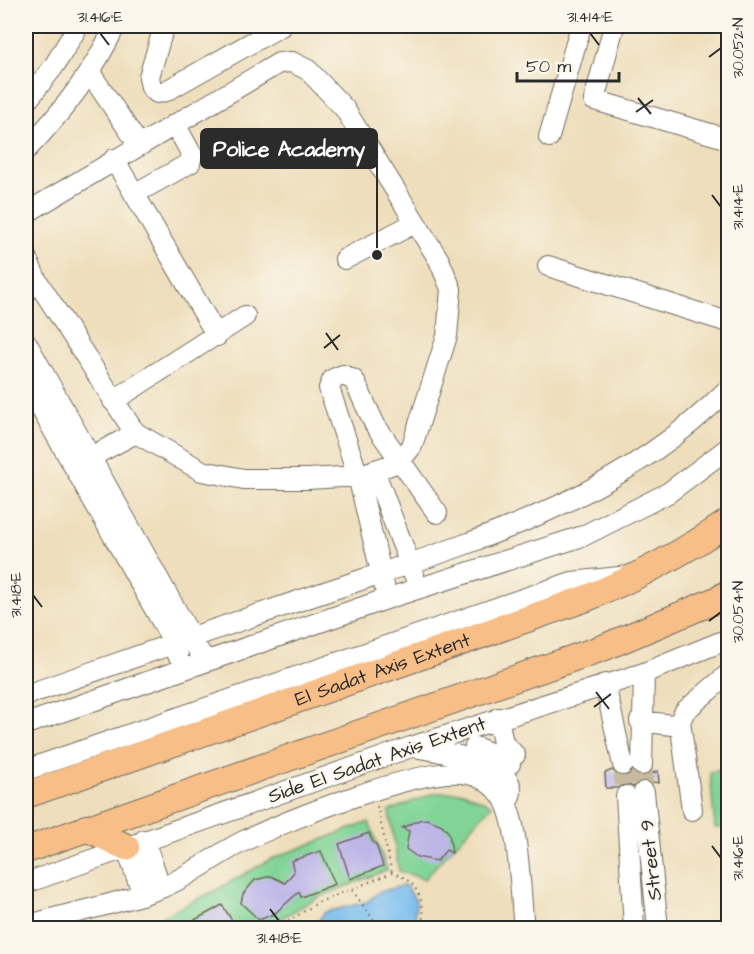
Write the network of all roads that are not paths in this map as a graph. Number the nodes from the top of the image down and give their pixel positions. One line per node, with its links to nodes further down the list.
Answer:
1 (78, 26): 8 (street)
2 (115, 26): 7 (street)
3 (164, 26): 4 (street)
4 (281, 26)
5 (581, 26): 10 (street)
6 (614, 26): 11 (street)
7 (90, 73): 12 (street); 13 (street)
8 (26, 102)
9 (175, 124): 12 (street); 15 (street); 17 (street)
10 (549, 137)
11 (729, 139)
12 (139, 145): 14 (street)
13 (26, 150)
14 (114, 159): 15 (street); 16 (street)
15 (135, 194): 23 (street)
16 (26, 213)
17 (415, 223): 19 (street); 31 (street)
18 (26, 257): 27 (street)
19 (345, 259)
20 (548, 266): 22 (street)
21 (245, 316): 23 (street)
22 (729, 322)
23 (217, 336): 27 (street)
24 (26, 342): 30 (street)
25 (26, 382): 42 (street)
26 (729, 389): 35 (street)
27 (113, 400): 28 (street)
28 (136, 433): 30 (street); 32 (street)
29 (729, 448): 38 (street)
30 (89, 458): 42 (street)
31 (399, 462): 32 (street); 32 (street); 33 (street)
32 (366, 473): 35 (street); 36 (street)
33 (437, 513)
34 (729, 522): 37 (main road, El Sadat Axis Extent)
35 (411, 564): 36 (street); 38 (street)
36 (380, 573): 40 (street); 42 (street)
37 (641, 575): 55 (street); 56 (main road, El Sadat Axis Extent)
38 (419, 589): 40 (street)
39 (728, 596): 59 (main road)
40 (389, 598): 43 (street)
41 (729, 639): 45 (street, Side El Sadat Axis Extent)
42 (183, 640): 43 (street); 44 (street); 48 (street)
43 (207, 660): 44 (street)
44 (181, 670): 51 (street)
45 (644, 673): 47 (street, Side El Sadat Axis Extent); 50 (street)
46 (727, 675): 52 (street)
47 (605, 684): 49 (street, Side El Sadat Axis Extent); 50 (street)
48 (26, 695)
49 (498, 718): 53 (street, Side El Sadat Axis Extent); 53 (street)
50 (640, 721): 52 (street)
51 (26, 724)
52 (680, 726): 58 (street)
53 (441, 737): 54 (street, Side El Sadat Axis Extent)
54 (411, 747): 57 (street); 60 (street, Side El Sadat Axis Extent)
55 (26, 770)
56 (26, 795)
57 (507, 802): 63 (street); 65 (street)
58 (692, 810)
59 (86, 828): 60 (main road); 61 (main road)
60 (135, 844): 62 (street, Side El Sadat Axis Extent); 63 (street)
61 (26, 850)
62 (26, 883)
63 (152, 891): 64 (street)
64 (26, 926)
65 (524, 928)
66 (634, 928): 67 (street, Street 9)
67 (658, 928)

